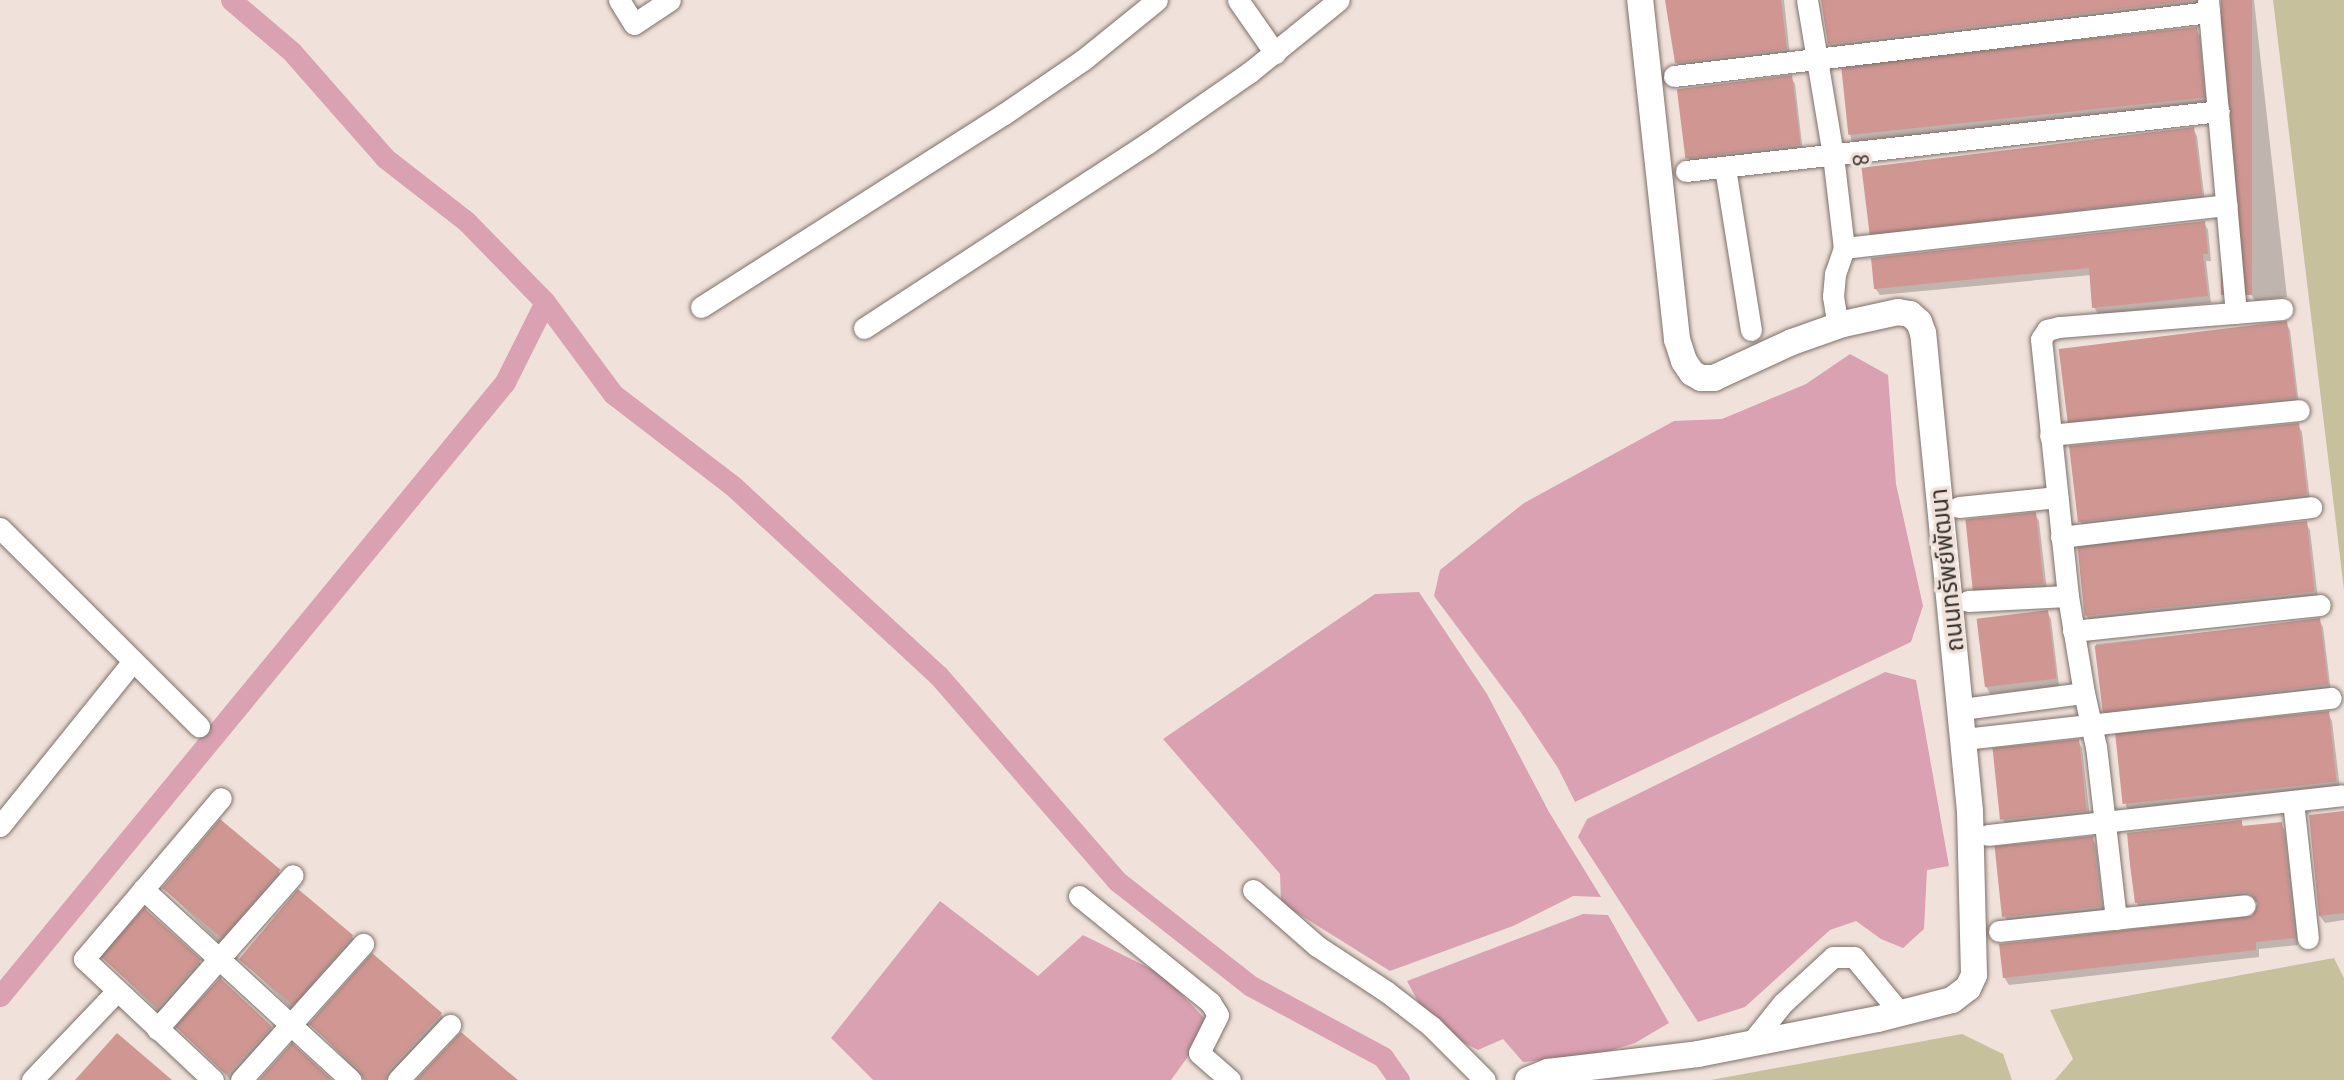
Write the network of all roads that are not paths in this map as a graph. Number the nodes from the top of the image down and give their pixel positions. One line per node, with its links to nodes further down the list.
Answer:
1 (619, 0): 2 (street)
2 (670, 0)
3 (1157, 0): 18 (street)
4 (1238, 0): 9 (street)
5 (1339, 0): 9 (street)
6 (1640, 0): 21 (street, ถนนทรัพย์พัฒนา)
7 (1807, 0): 10 (street, 8)
8 (2208, 6): 10 (street); 12 (street)
9 (1275, 52): 22 (street)
10 (1816, 57): 11 (street); 13 (street, 8)
11 (1674, 76)
12 (2219, 111): 13 (street); 16 (street)
13 (1833, 155): 14 (street); 17 (street, 8)
14 (1725, 167): 15 (street); 23 (street)
15 (1686, 171)
16 (2227, 205): 17 (street); 20 (street)
17 (1844, 248): 21 (street, 8)
18 (701, 307)
19 (2282, 309): 20 (street)
20 (2236, 313): 25 (street)
21 (1838, 326): 38 (street, ถนนทรัพย์พัฒนา)
22 (864, 328)
23 (1751, 330)
24 (2299, 410): 25 (street)
25 (2050, 435): 26 (street)
26 (2057, 498): 27 (street); 30 (street)
27 (1959, 507)
28 (2311, 507): 30 (street)
29 (0, 528): 35 (street)
30 (2061, 537): 31 (street)
31 (2068, 596): 32 (street); 34 (street)
32 (1968, 601)
33 (2320, 604): 34 (street)
34 (2073, 631): 36 (street)
35 (133, 661): 40 (street); 46 (street)
36 (2084, 693): 38 (street); 39 (street)
37 (2331, 698): 39 (street)
38 (1962, 709): 41 (street, ถนนทรัพย์พัฒนา)
39 (2091, 724): 41 (street); 45 (street)
40 (198, 726)
41 (1964, 738): 59 (street, ถนนทรัพย์พัฒนา)
42 (2342, 795): 44 (street)
43 (221, 798): 49 (street)
44 (2293, 801): 45 (street); 55 (street)
45 (2105, 822): 47 (street); 53 (street)
46 (0, 826)
47 (1989, 835)
48 (293, 875): 57 (street)
49 (143, 889): 57 (street); 58 (street)
50 (1253, 890): 70 (street)
51 (1079, 896): 69 (street)
52 (2245, 905): 53 (street)
53 (2116, 919): 54 (street)
54 (1999, 932)
55 (2308, 938)
56 (363, 944): 60 (street)
57 (219, 959): 60 (street); 62 (street)
58 (117, 991): 62 (street); 64 (street)
59 (1900, 1014): 63 (street, ถนนทรัพย์พัฒนา); 63 (street)
60 (290, 1024): 66 (street); 67 (street)
61 (450, 1025): 68 (street)
62 (158, 1029): 65 (street)
63 (1750, 1044): 71 (street, ถนนทรัพย์พัฒนา)
64 (32, 1080)
65 (213, 1080)
66 (241, 1080)
67 (351, 1080)
68 (398, 1080)
69 (1230, 1080)
70 (1485, 1080)
71 (1528, 1080)

